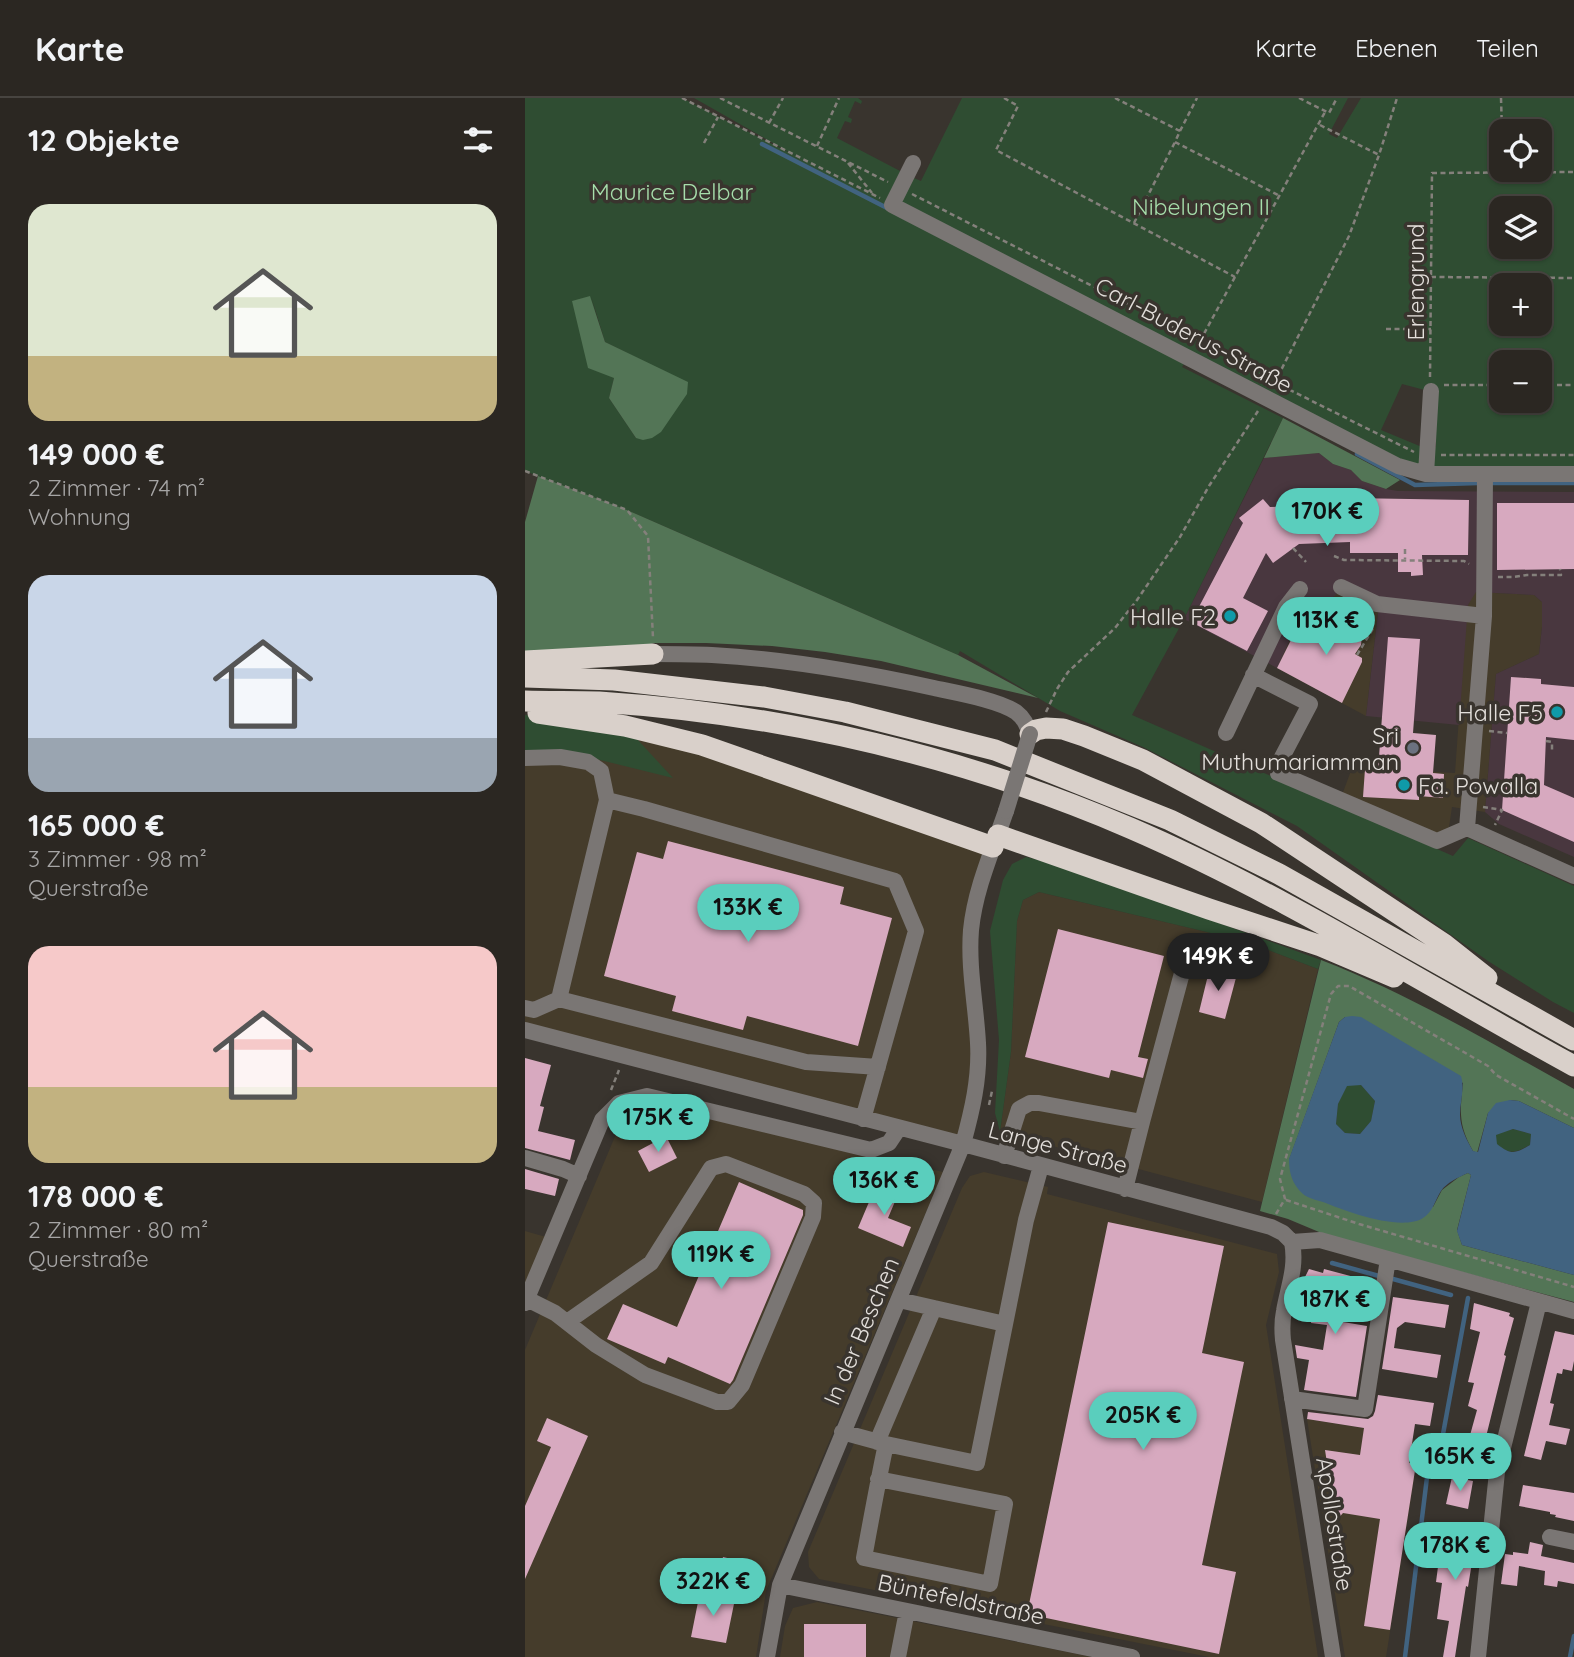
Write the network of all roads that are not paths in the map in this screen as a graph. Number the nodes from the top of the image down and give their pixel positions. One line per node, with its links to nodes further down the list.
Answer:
1 (913, 163): 3 (street, Carl-Buderus-Straße)
2 (1431, 388): 3 (street)
3 (1426, 474): 4 (street, Carl-Buderus-Straße)
4 (1485, 474): 5 (street, Carl-Buderus-Straße); 8 (street)
5 (1574, 474)
6 (1300, 589): 11 (street)
7 (1336, 593): 8 (street)
8 (1484, 616): 19 (street)
9 (653, 654): 10 (highway); 16 (street)
10 (525, 661)
11 (1253, 675): 15 (street); 19 (street)
12 (525, 677): 26 (highway)
13 (525, 701): 25 (highway)
14 (525, 711): 20 (highway)
15 (1226, 733)
16 (1030, 734): 20 (street, In der Beschen, bridge); 26 (highway)
17 (525, 758): 18 (street)
18 (607, 800): 23 (street); 30 (street)
19 (1467, 828): 21 (street)
20 (995, 841): 25 (highway); 34 (street, In der Beschen)
21 (1574, 876)
22 (1182, 973): 32 (street)
23 (559, 999): 24 (street); 30 (street)
24 (525, 1008)
25 (1477, 1013): 29 (highway)
26 (1538, 1019): 28 (highway)
27 (525, 1030): 31 (street, Lange Straße)
28 (1574, 1040)
29 (1574, 1066)
30 (878, 1067): 31 (street)
31 (863, 1119): 33 (street, Lange Straße)
32 (1142, 1122): 35 (street); 39 (street)
33 (899, 1128): 34 (street, Lange Straße); 38 (street)
34 (963, 1144): 35 (street, Lange Straße); 43 (street, In der Beschen)
35 (1004, 1156): 37 (street, Lange Straße)
36 (525, 1158): 38 (street)
37 (1041, 1166): 39 (street, Lange Straße); 49 (street)
38 (579, 1176): 42 (street)
39 (1125, 1189): 40 (street, Lange Straße)
40 (1292, 1242): 41 (street); 50 (street, Apollostraße)
41 (1388, 1259): 45 (street); 50 (street)
42 (530, 1279): 44 (street)
43 (899, 1300): 46 (street); 51 (street, In der Beschen)
44 (526, 1301): 48 (street)
45 (1539, 1302): 47 (street); 63 (street)
46 (933, 1308): 49 (street); 52 (street)
47 (1574, 1311)
48 (567, 1322): 48 (street)
49 (1005, 1324): 52 (street)
50 (1292, 1399): 62 (street, Apollostraße)
51 (842, 1432): 52 (street); 56 (street, In der Beschen)
52 (881, 1443): 53 (street)
53 (878, 1479): 53 (street)
54 (1551, 1537): 55 (street)
55 (1574, 1542)
56 (780, 1585): 57 (street, Büntefeldstraße); 59 (street, In der Beschen)
57 (907, 1611): 58 (street, Büntefeldstraße); 60 (street)
58 (1107, 1654): 61 (street, Büntefeldstraße)
59 (767, 1657)
60 (898, 1657)
61 (1132, 1657)
62 (1333, 1657)
63 (1478, 1657)

